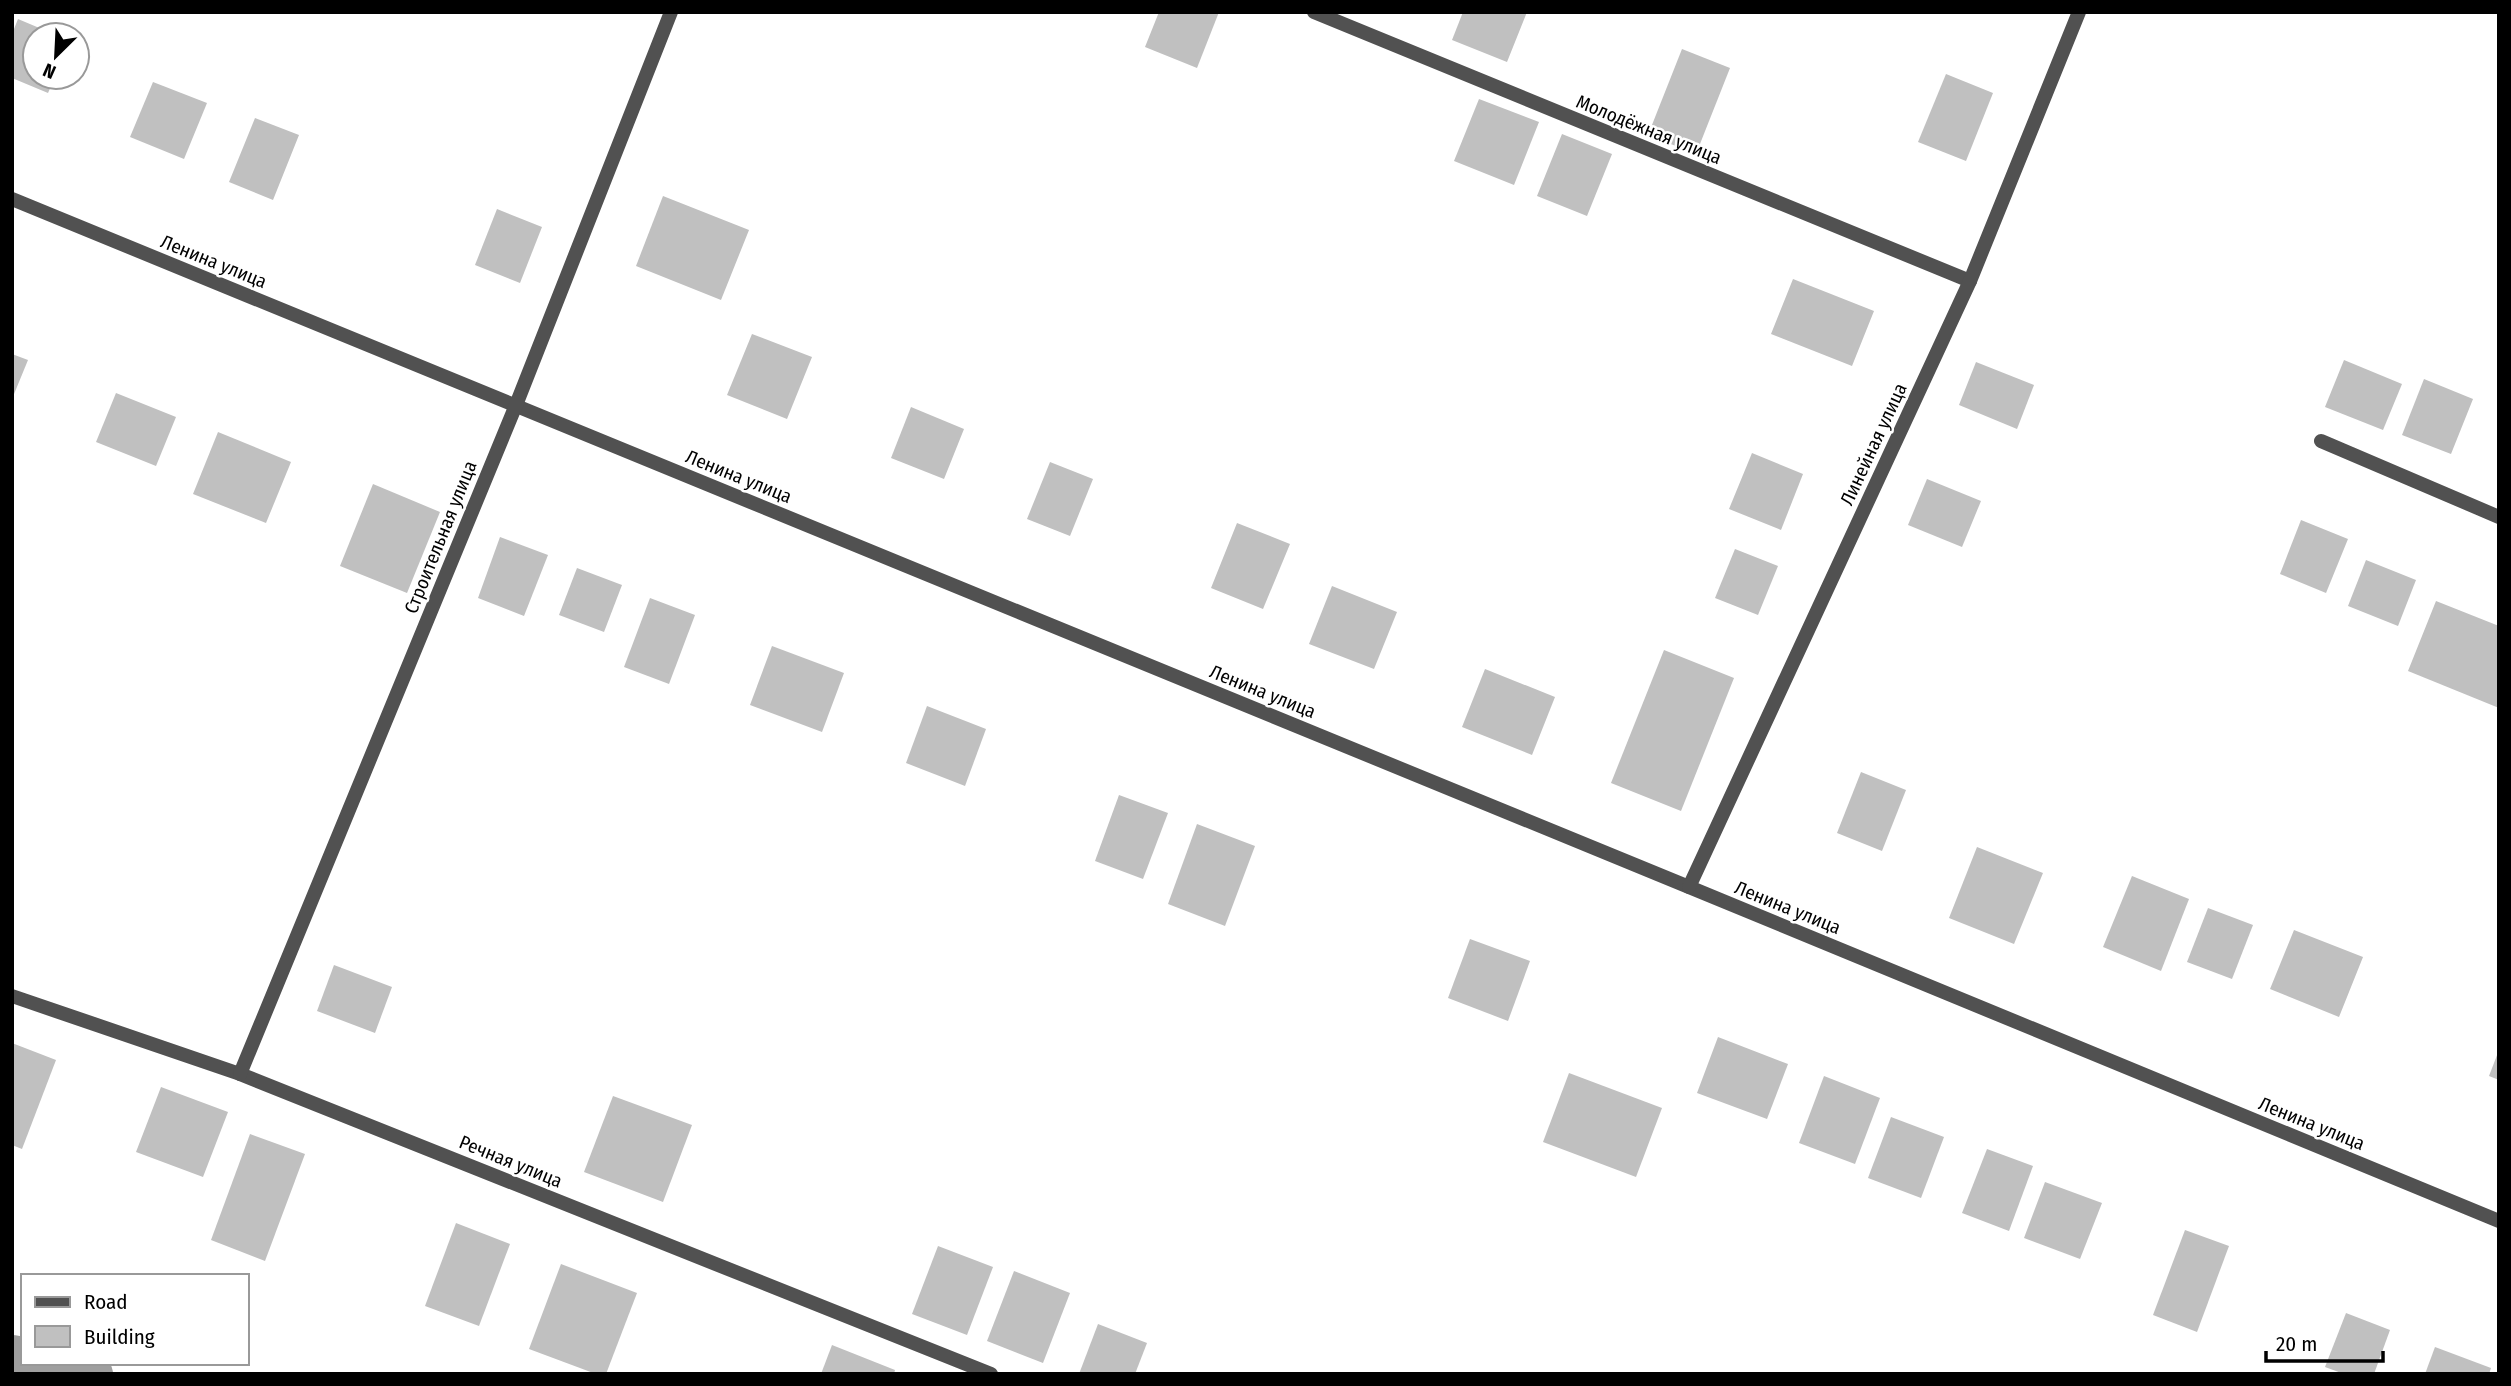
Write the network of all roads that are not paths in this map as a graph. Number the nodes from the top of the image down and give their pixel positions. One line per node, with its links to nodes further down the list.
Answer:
1 (671, 12): 6 (street, Строительная улица)
2 (1314, 12): 5 (street, Молодёжная улица)
3 (2079, 12): 5 (street, Линейная улица)
4 (12, 199): 6 (street, Ленина улица)
5 (1969, 281): 9 (street, Линейная улица)
6 (516, 405): 9 (street, Ленина улица); 11 (street, Строительная улица)
7 (2321, 441): 8 (street)
8 (2499, 517)
9 (1689, 887): 12 (street, Ленина улица)
10 (12, 996): 11 (street, Речная улица)
11 (240, 1074): 13 (street, Речная улица)
12 (2499, 1222)
13 (991, 1374)

